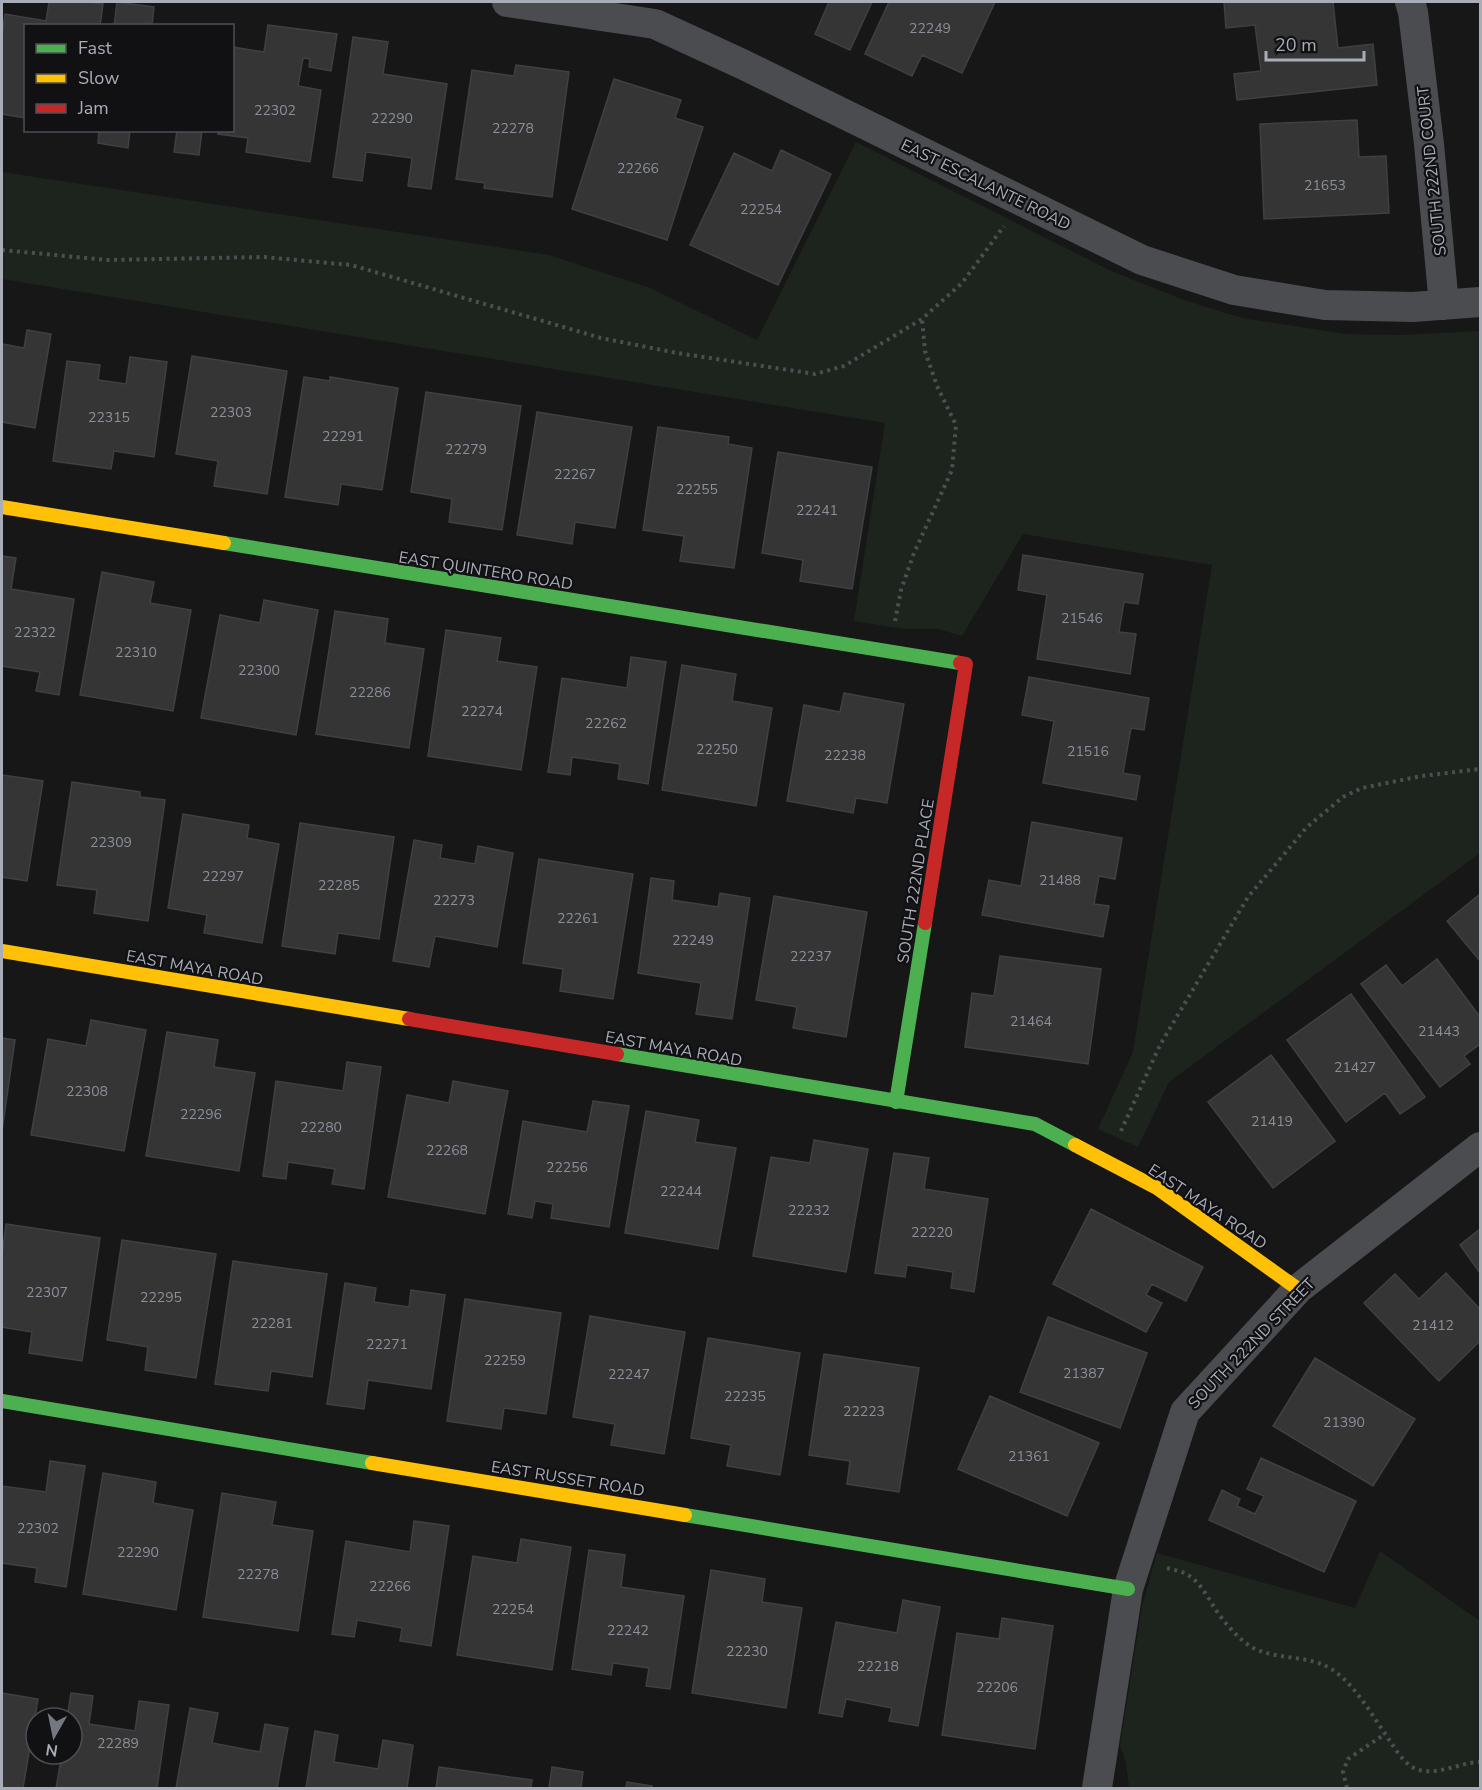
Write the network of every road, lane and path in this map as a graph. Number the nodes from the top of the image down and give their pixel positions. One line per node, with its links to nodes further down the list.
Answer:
1 (507, 2): 3 (street, EAST ESCALANTE ROAD)
2 (1410, 2): 7 (street, SOUTH 222ND COURT)
3 (573, 6): 4 (street, EAST ESCALANTE ROAD)
4 (1022, 201): 7 (street, EAST ESCALANTE ROAD); 8 (path)
5 (2, 250): 8 (path)
6 (1480, 302): 7 (street, EAST ESCALANTE ROAD)
7 (1444, 305)
8 (922, 319): 10 (path)
9 (2, 507): 10 (street, EAST QUINTERO ROAD)
10 (889, 653): 11 (street, EAST QUINTERO ROAD)
11 (966, 664): 14 (street, SOUTH 222ND PLACE)
12 (1480, 769): 16 (path)
13 (2, 951): 14 (street, EAST MAYA ROAD)
14 (896, 1102): 16 (street, EAST MAYA ROAD)
15 (1480, 1147): 17 (street, SOUTH 222ND STREET)
16 (1107, 1162): 17 (street, EAST MAYA ROAD)
17 (1298, 1288): 19 (street, SOUTH 222ND STREET)
18 (2, 1401): 20 (street, EAST RUSSET ROAD)
19 (1137, 1560): 20 (street, SOUTH 222ND STREET); 21 (path)
20 (1128, 1589): 23 (street, SOUTH 222ND STREET)
21 (1385, 1734): 22 (path); 24 (path)
22 (1480, 1762)
23 (1096, 1788)
24 (1347, 1788)

